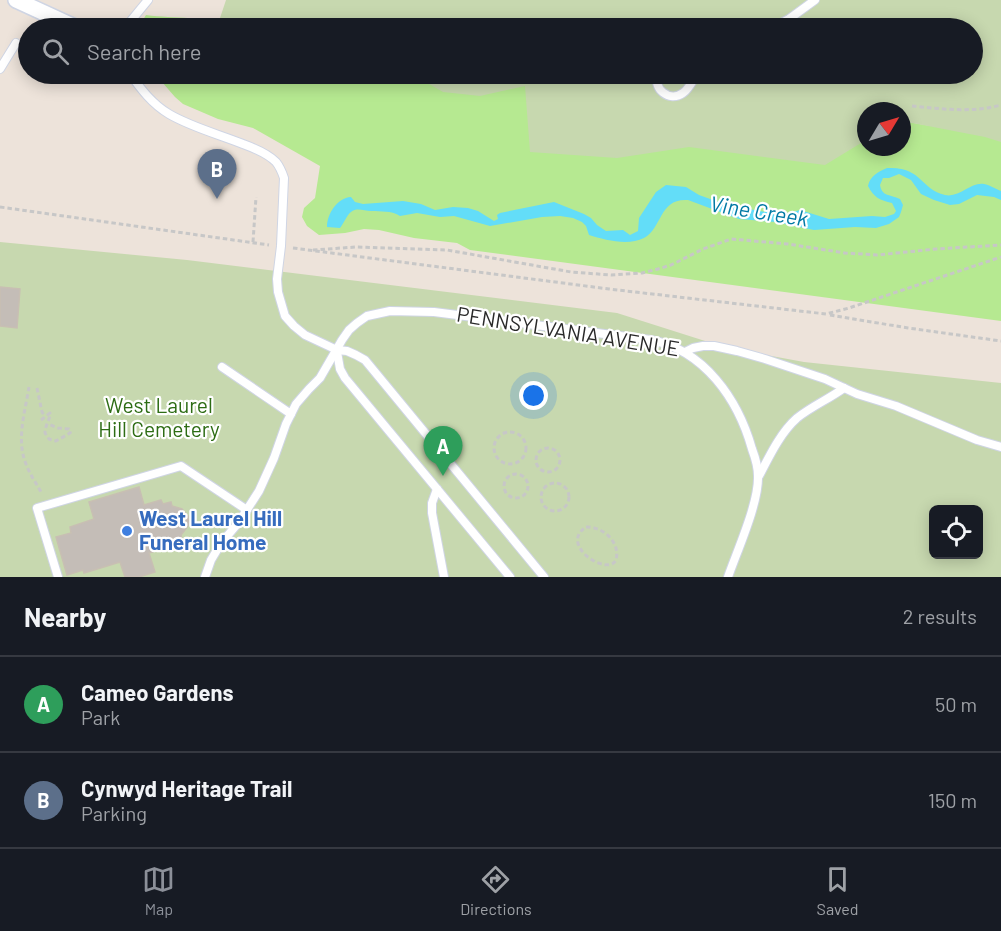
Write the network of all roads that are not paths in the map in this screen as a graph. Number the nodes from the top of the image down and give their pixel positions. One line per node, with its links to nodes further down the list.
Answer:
1 (16, 0): 4 (street)
2 (148, 0): 5 (lane)
3 (815, 0): 6 (lane)
4 (55, 18)
5 (133, 18)
6 (790, 18)
7 (16, 43): 8 (lane)
8 (0, 69)
9 (137, 84): 12 (lane)
10 (657, 84): 11 (lane)
11 (691, 84)
12 (337, 350): 13 (lane, PENNSYLVANIA AVENUE); 16 (lane, PENNSYLVANIA AVENUE); 19 (lane); 25 (lane)
13 (685, 352): 15 (lane, PENNSYLVANIA AVENUE); 18 (lane)
14 (222, 368): 16 (lane)
15 (844, 388): 17 (lane, PENNSYLVANIA AVENUE); 18 (lane)
16 (291, 414): 20 (lane, PENNSYLVANIA AVENUE)
17 (1001, 447)
18 (759, 476): 26 (lane)
19 (437, 489): 23 (lane); 24 (lane)
20 (247, 510): 21 (lane); 22 (lane, PENNSYLVANIA AVENUE)
21 (58, 577)
22 (205, 577)
23 (444, 577)
24 (510, 577)
25 (544, 577)
26 (728, 577)

